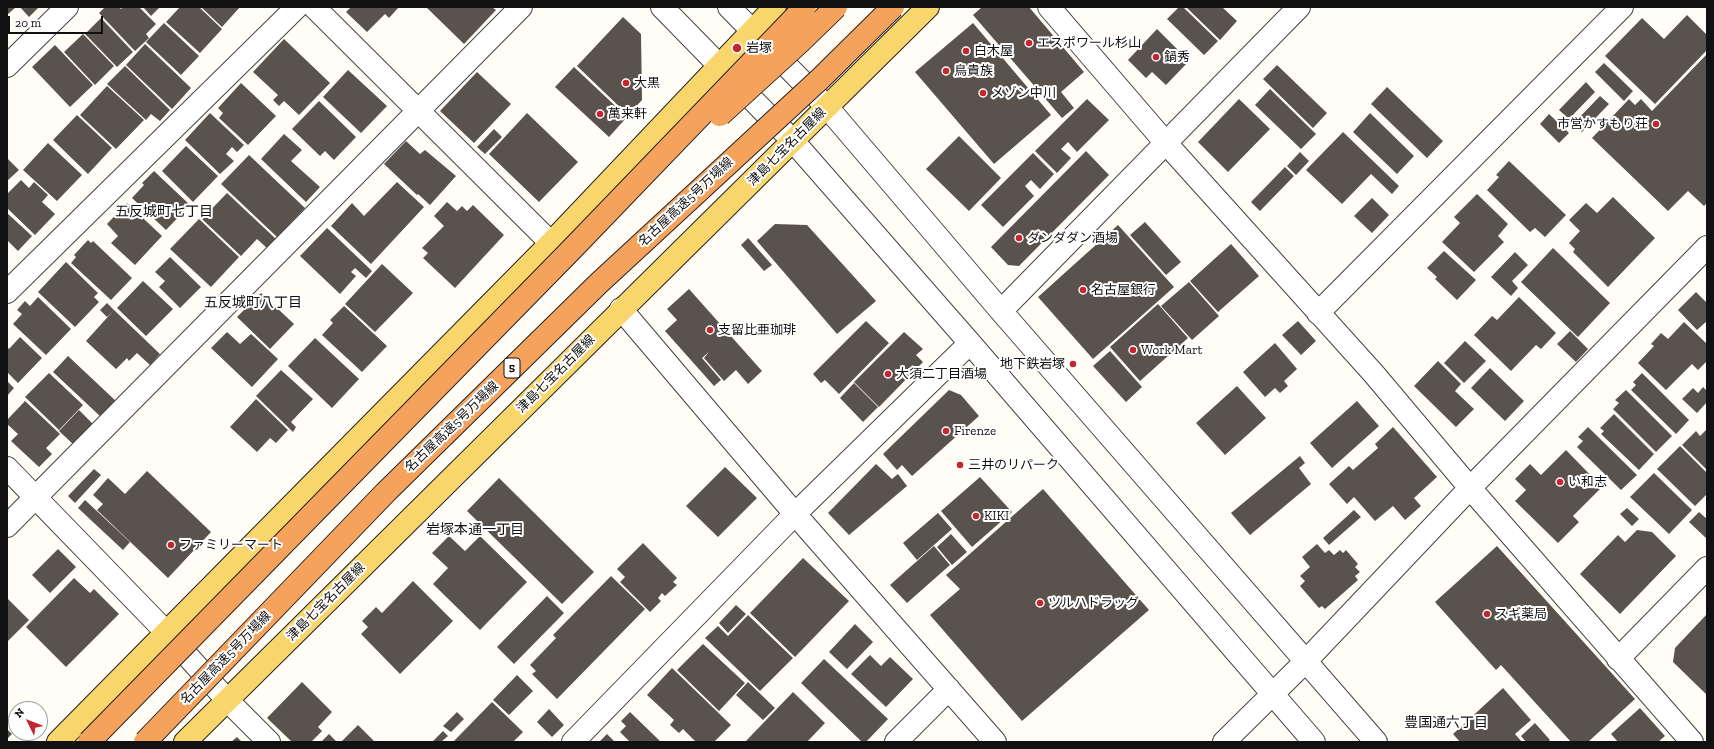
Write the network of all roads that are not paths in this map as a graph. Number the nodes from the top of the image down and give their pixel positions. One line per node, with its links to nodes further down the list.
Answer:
1 (67, 7): 16 (street)
2 (296, 7): 25 (street)
3 (314, 7): 19 (street)
4 (520, 7): 19 (street)
5 (662, 7): 17 (street)
6 (729, 7): 15 (street)
7 (775, 7): 15 (main road)
8 (805, 7): 24 (highway, bridge)
9 (836, 7): 24 (highway, bridge)
10 (893, 7): 44 (highway, 名古屋高速5号万場線 / 5, bridge)
11 (928, 7): 18 (main road, 津島七宝名古屋線)
12 (1049, 7): 21 (street)
13 (1299, 7): 21 (street)
14 (1622, 7): 28 (street)
15 (752, 31): 17 (main road); 18 (street)
16 (7, 66)
17 (720, 66): 20 (street); 22 (main road)
18 (827, 107): 20 (main road, 津島七宝名古屋線); 27 (street)
19 (418, 111): 22 (street); 32 (street)
20 (793, 141): 26 (main road, 津島七宝名古屋線); 29 (street)
21 (1165, 142): 27 (street); 28 (street)
22 (551, 243): 36 (main road)
23 (1707, 247): 31 (street)
24 (572, 248): 43 (highway, bridge)
25 (7, 292)
26 (621, 309): 33 (street); 41 (main road, 津島七宝名古屋線)
27 (1001, 311): 38 (street)
28 (1318, 312): 31 (street)
29 (970, 343): 33 (street); 40 (street)
30 (7, 468): 32 (street)
31 (1470, 488): 37 (street); 38 (street)
32 (35, 497): 34 (street); 36 (street)
33 (795, 514): 39 (street); 47 (street)
34 (7, 526)
35 (1707, 568): 37 (street)
36 (166, 632): 41 (street); 42 (main road)
37 (1618, 659): 53 (street)
38 (1306, 661): 40 (street); 52 (street)
39 (949, 689): 48 (street); 49 (street)
40 (1273, 695): 50 (street); 51 (street)
41 (227, 700): 45 (main road, 津島七宝名古屋線); 46 (street)
42 (58, 742)
43 (89, 742)
44 (145, 742)
45 (185, 742)
46 (269, 742)
47 (573, 742)
48 (896, 742)
49 (994, 742)
50 (1224, 742)
51 (1314, 742)
52 (1376, 742)
53 (1692, 742)

